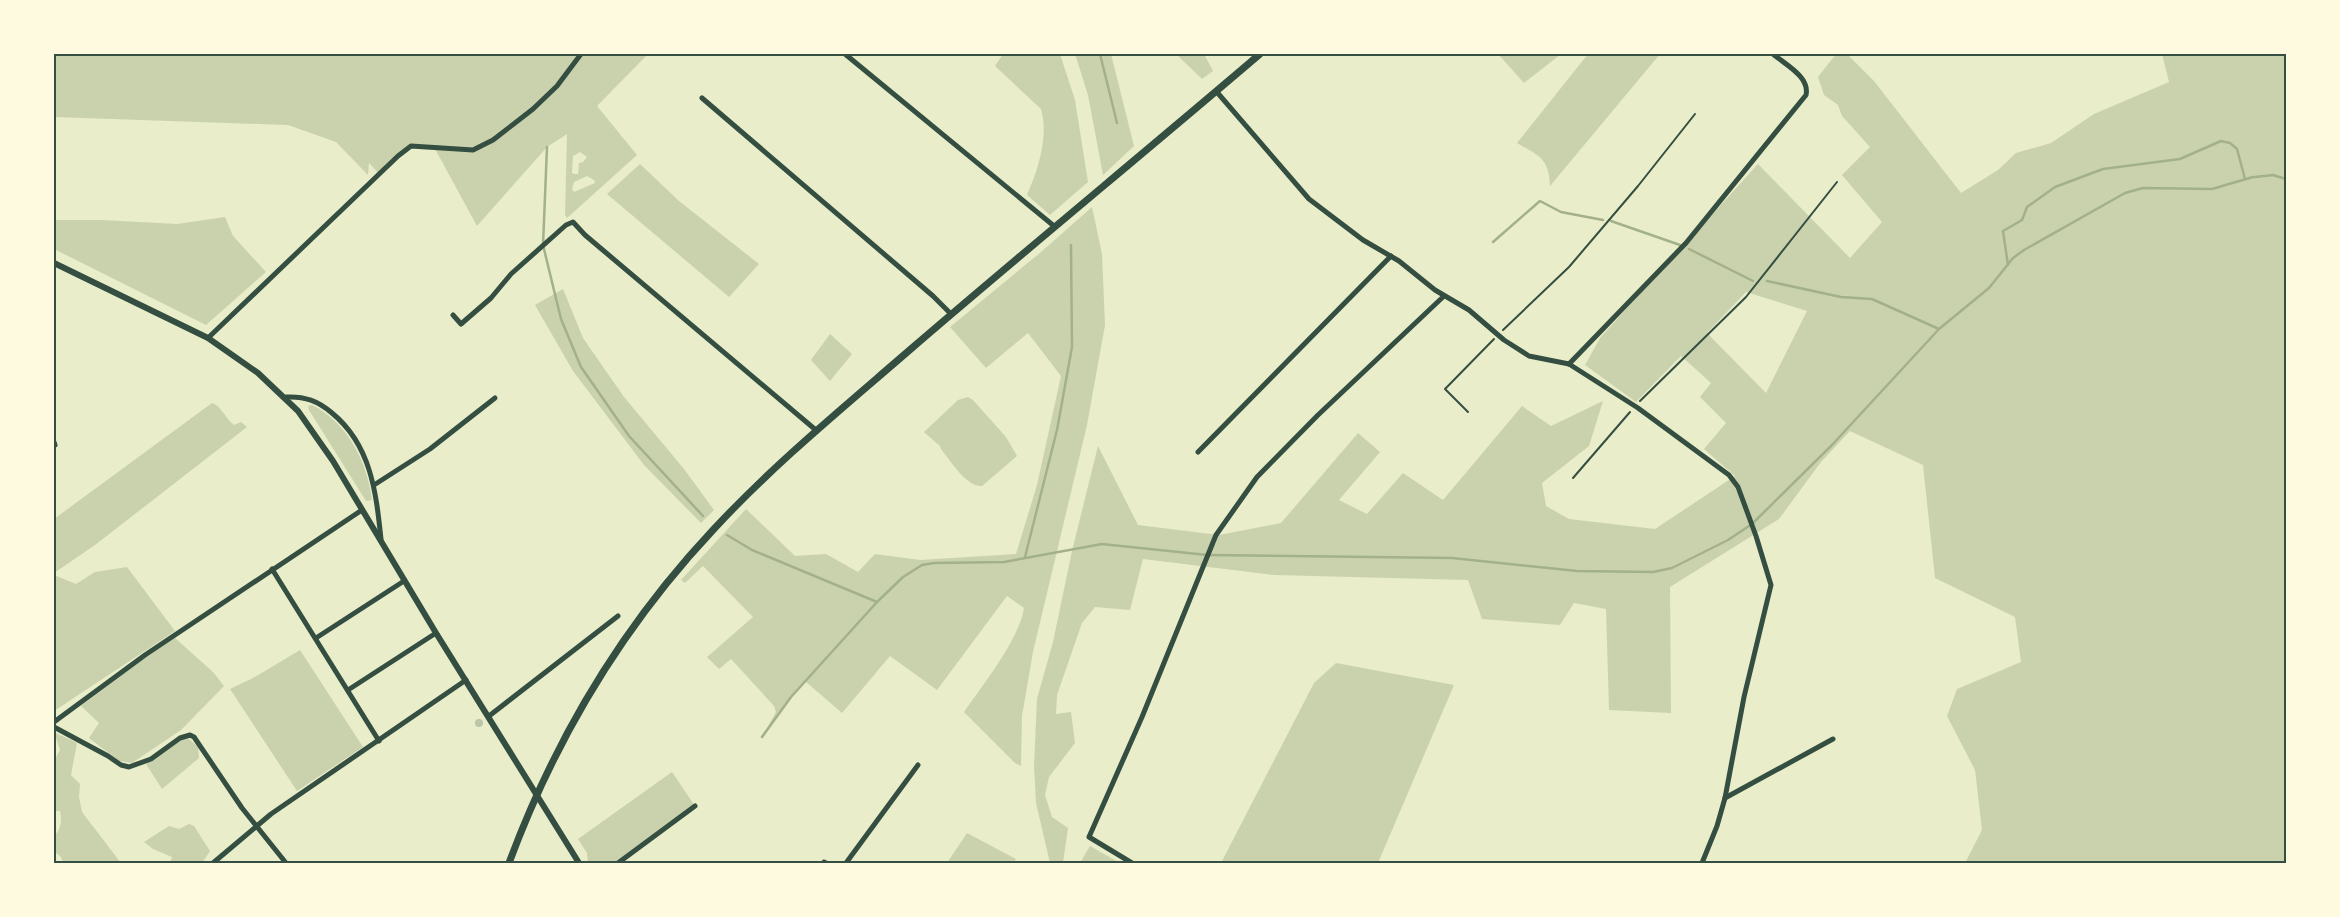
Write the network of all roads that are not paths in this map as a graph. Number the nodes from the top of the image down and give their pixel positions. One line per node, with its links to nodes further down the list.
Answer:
1 (581, 54): 13 (street)
2 (845, 54): 7 (street)
3 (1260, 54): 5 (main road)
4 (1773, 54): 14 (street)
5 (1216, 90): 7 (main road); 8 (street)
6 (702, 98): 11 (street)
7 (1054, 226): 11 (main road)
8 (1391, 256): 10 (street); 18 (street)
9 (54, 262): 13 (street)
10 (1444, 296): 14 (street); 45 (street)
11 (951, 314): 17 (main road)
12 (453, 316): 17 (street)
13 (208, 338): 15 (street)
14 (1569, 364): 36 (street)
15 (286, 397): 19 (street); 20 (street)
16 (495, 398): 19 (street)
17 (818, 431): 35 (main road)
18 (1198, 452)
19 (374, 485): 21 (street)
20 (362, 510): 21 (street); 22 (street)
21 (381, 542): 23 (street)
22 (272, 569): 26 (street); 30 (street)
23 (404, 581): 25 (street); 26 (street)
24 (618, 616): 29 (street)
25 (436, 634): 27 (street); 28 (street)
26 (316, 638): 28 (street)
27 (466, 680): 29 (street); 33 (street)
28 (348, 690): 33 (street)
29 (489, 716): 35 (street)
30 (54, 722)
31 (54, 727): 38 (street)
32 (1833, 740): 36 (street)
33 (379, 741): 38 (street)
34 (918, 765): 44 (street)
35 (536, 793): 41 (main road); 42 (street)
36 (1724, 798): 46 (street)
37 (695, 806): 43 (street)
38 (256, 826): 39 (street); 40 (street)
39 (213, 863)
40 (286, 863)
41 (509, 863)
42 (580, 863)
43 (618, 863)
44 (846, 863)
45 (1132, 863)
46 (1702, 863)

